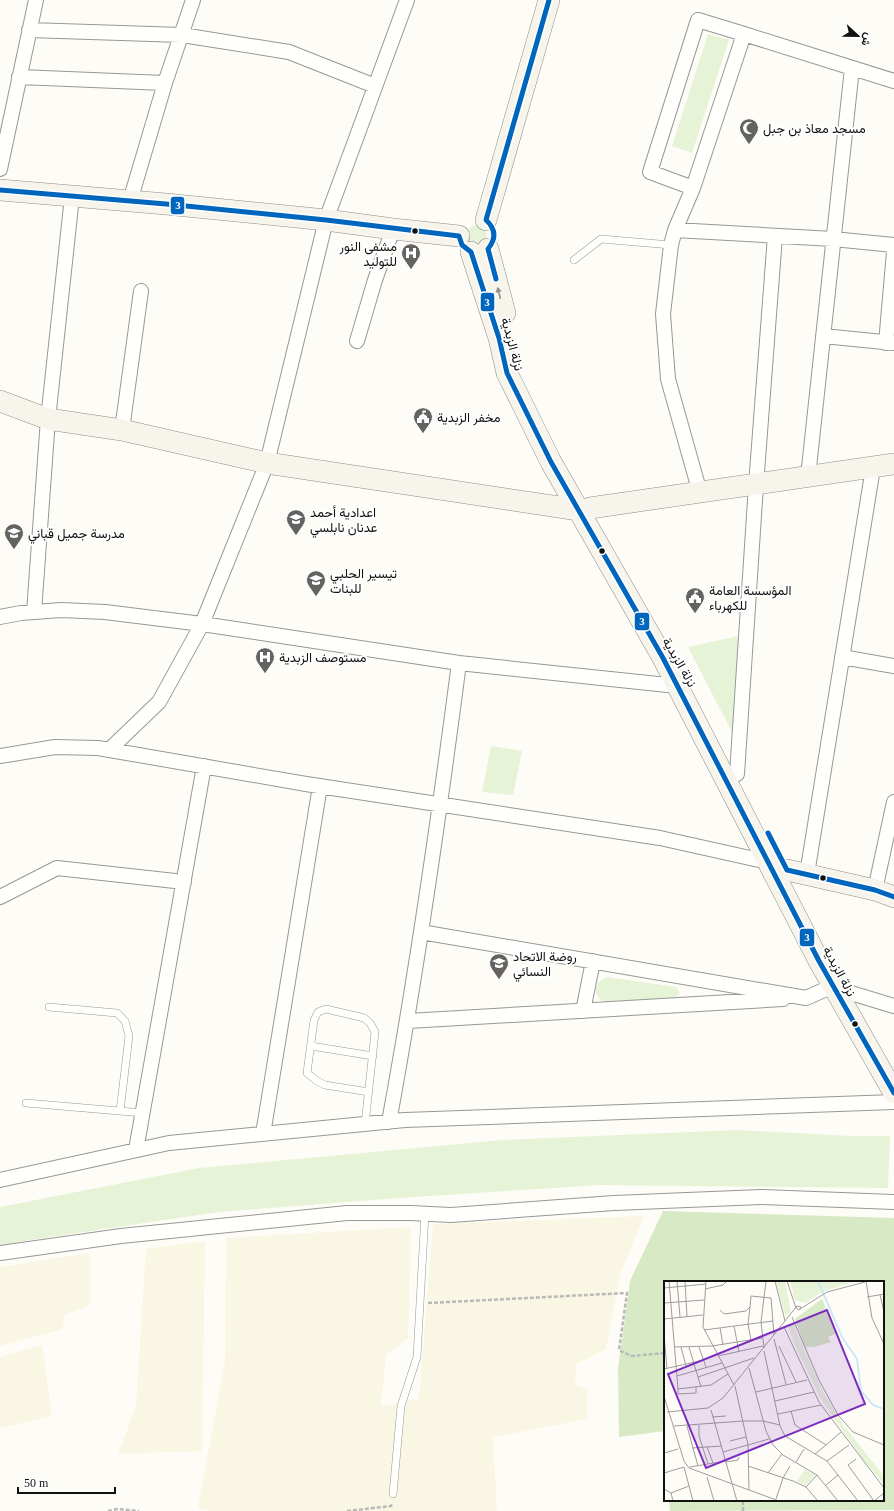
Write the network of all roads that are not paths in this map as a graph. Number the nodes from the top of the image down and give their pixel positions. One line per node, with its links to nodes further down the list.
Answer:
1 (36, 0): 5 (street)
2 (193, 0): 7 (street)
3 (407, 0): 12 (street)
4 (549, 0): 19 (main road)
5 (29, 30): 7 (street); 9 (street)
6 (744, 34): 8 (street); 14 (street); 14 (street)
7 (182, 35): 11 (street); 12 (street)
8 (852, 68): 10 (street); 23 (street)
9 (19, 77): 11 (street); 13 (street)
10 (894, 81)
11 (165, 83): 17 (street)
12 (375, 86): 18 (street)
13 (0, 169)
14 (693, 188): 21 (street)
15 (0, 190): 16 (main road)
16 (72, 197): 17 (main road); 34 (street)
17 (130, 201): 18 (main road)
18 (326, 220): 20 (main road); 36 (street)
19 (486, 220): 26 (main road); 26 (main road)
20 (393, 229): 26 (main road); 31 (street)
21 (675, 230): 22 (street); 25 (street)
22 (774, 236): 23 (street); 40 (street)
23 (833, 239): 24 (street); 30 (street)
24 (894, 244)
25 (671, 245): 28 (lane); 41 (street)
26 (473, 246): 42 (main road, نزلة الزبدية)
27 (894, 252): 32 (street)
28 (574, 260)
29 (141, 291): 35 (street)
30 (823, 336): 32 (street); 39 (street)
31 (357, 340)
32 (890, 343)
33 (0, 401): 34 (main road)
34 (48, 419): 35 (main road); 43 (street)
35 (122, 430): 36 (main road)
36 (267, 463): 42 (main road); 45 (street)
37 (894, 464): 38 (main road)
38 (873, 468): 39 (main road); 46 (street)
39 (808, 477): 40 (main road)
40 (756, 485): 41 (main road); 53 (street)
41 (700, 493): 42 (main road)
42 (584, 509): 49 (main road, نزلة الزبدية); 53 (main road, نزلة الزبدية)
43 (34, 612): 44 (street); 45 (street)
44 (0, 617)
45 (202, 624): 47 (street); 50 (street)
46 (842, 657): 48 (street); 58 (street)
47 (459, 663): 49 (street); 56 (street)
48 (894, 666)
49 (677, 686): 57 (main road, نزلة الزبدية)
50 (109, 750): 51 (street); 52 (street)
51 (0, 756)
52 (204, 766): 54 (street); 59 (street)
53 (737, 774): 58 (main road, نزلة الزبدية)
54 (320, 786): 56 (street); 81 (street)
55 (894, 802): 60 (street)
56 (440, 804): 57 (street); 62 (street)
57 (768, 862): 64 (main road, نزلة الزبدية)
58 (797, 872): 60 (main road); 64 (main road, نزلة الزبدية)
59 (184, 882): 61 (street); 78 (street)
60 (884, 894)
61 (0, 897)
62 (421, 932): 63 (street); 69 (street)
63 (593, 961): 65 (street); 68 (street)
64 (842, 989): 65 (street); 66 (street); 72 (main road, نزلة الزبدية); 74 (main road, نزلة الزبدية)
65 (806, 998): 68 (street)
66 (894, 1006)
67 (49, 1007): 77 (lane)
68 (583, 1011): 69 (street)
69 (408, 1021): 79 (street)
70 (311, 1046): 71 (lane); 71 (lane); 73 (lane)
71 (372, 1056): 73 (lane)
72 (894, 1067)
73 (369, 1092): 80 (lane)
74 (894, 1093)
75 (894, 1102): 79 (street)
76 (26, 1103): 77 (lane)
77 (120, 1111): 78 (lane)
78 (143, 1112): 82 (street)
79 (389, 1122): 80 (street)
80 (365, 1124): 81 (street)
81 (263, 1134): 82 (street)
82 (136, 1150): 83 (street)
83 (0, 1180)
84 (894, 1202): 85 (street)
85 (425, 1213): 86 (street); 87 (lane)
86 (0, 1253)
87 (393, 1494)

